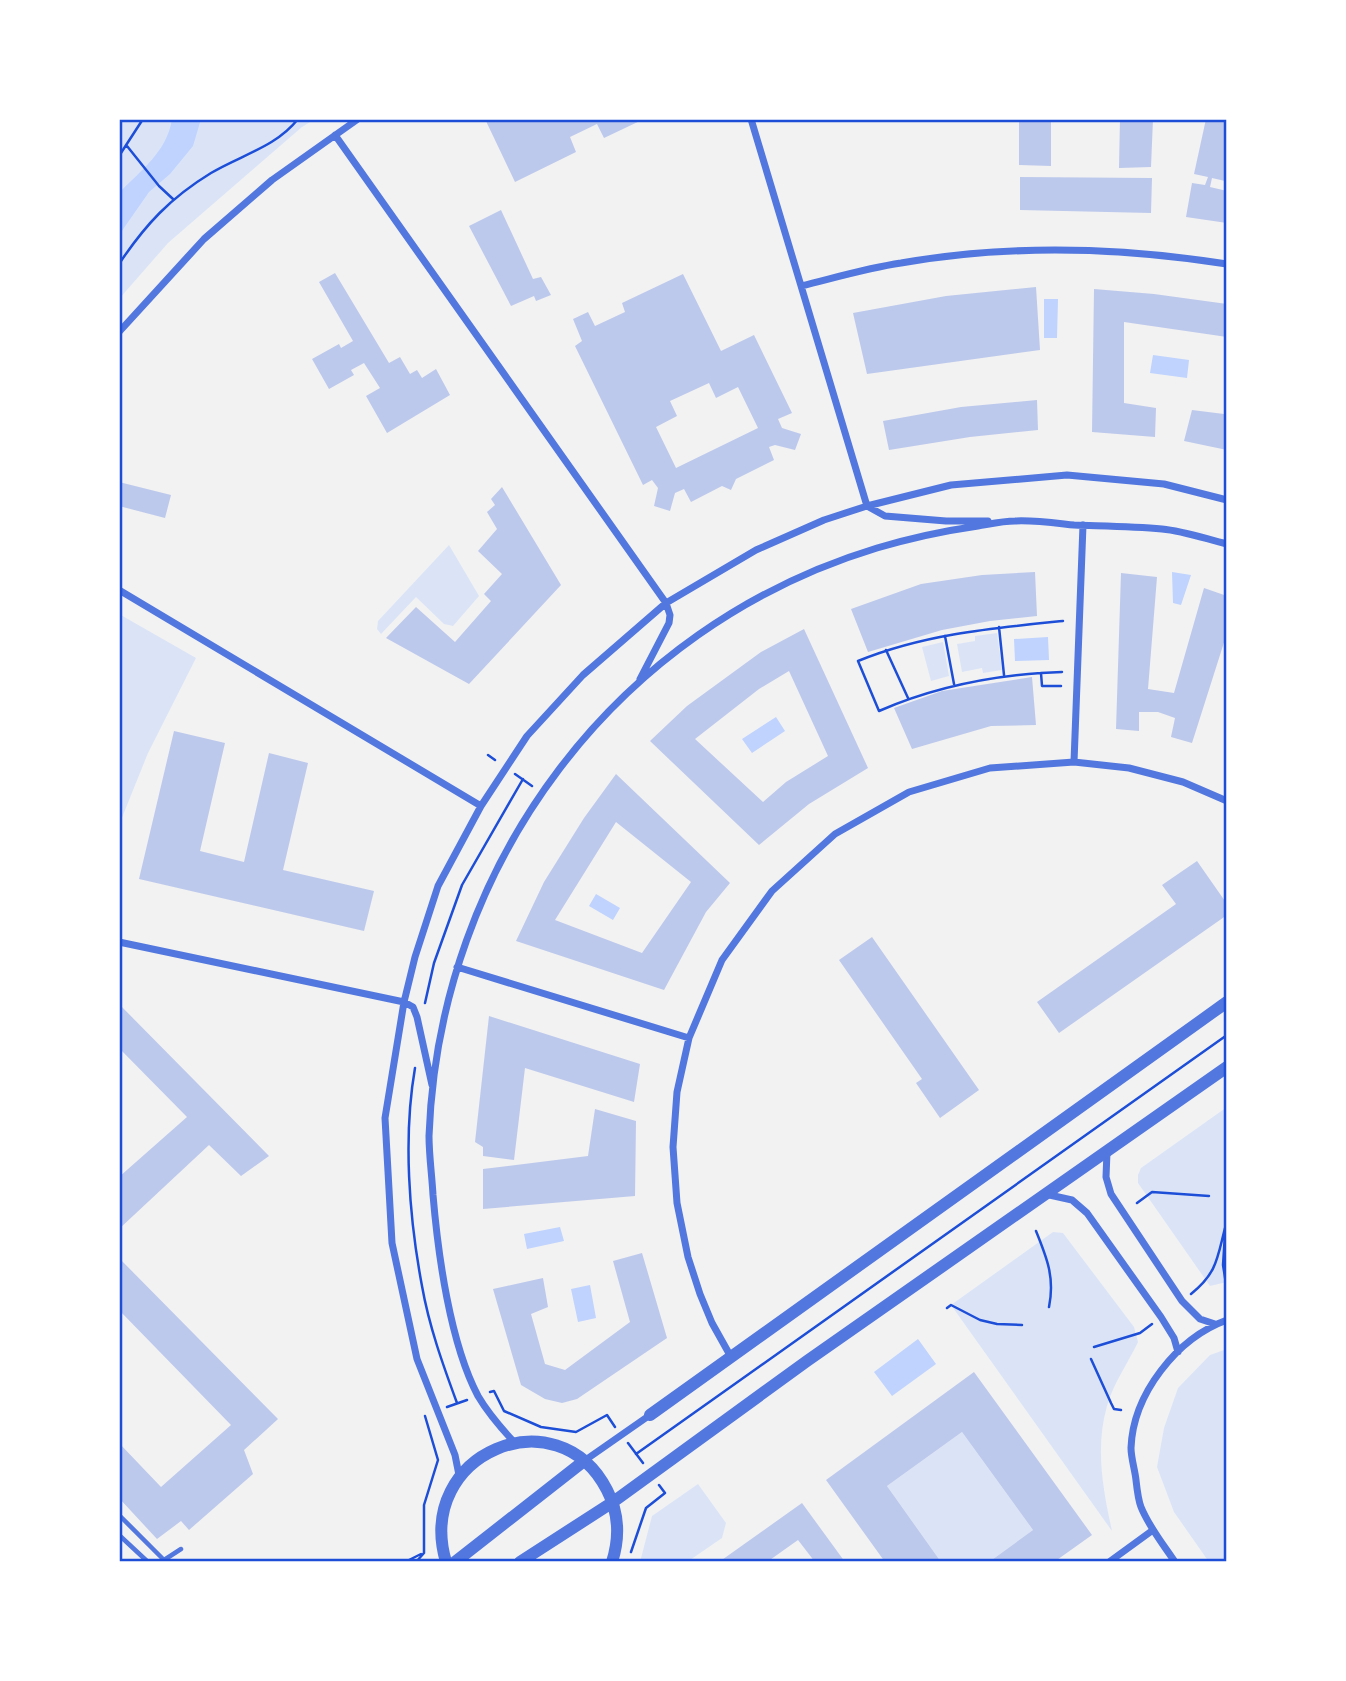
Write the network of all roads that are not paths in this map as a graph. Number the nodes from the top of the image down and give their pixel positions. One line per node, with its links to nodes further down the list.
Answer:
1 (358, 119): 3 (street)
2 (751, 119): 5 (street)
3 (335, 135): 6 (street); 13 (street)
4 (1227, 264): 5 (street)
5 (801, 285): 8 (street)
6 (119, 332)
7 (1227, 500): 8 (street)
8 (867, 506): 9 (street); 13 (street)
9 (1015, 521): 10 (street); 14 (street)
10 (1083, 525): 11 (street); 15 (street)
11 (1227, 544)
12 (119, 590): 17 (street)
13 (666, 603): 14 (street); 17 (street)
14 (639, 682): 19 (street)
15 (1074, 762): 16 (street); 22 (street)
16 (1227, 801)
17 (481, 806): 20 (street)
18 (119, 942): 20 (street)
19 (457, 967): 22 (street); 24 (street)
20 (404, 1002): 24 (street); 34 (street)
21 (1227, 1002): 30 (street)
22 (689, 1038): 30 (street)
23 (1227, 1067): 25 (street)
24 (433, 1089): 32 (street)
25 (1107, 1150): 26 (street); 28 (street)
26 (1044, 1193): 29 (street); 35 (street)
27 (1227, 1320): 28 (street)
28 (1215, 1324): 29 (street)
29 (1178, 1352): 37 (street)
30 (731, 1358): 31 (street)
31 (650, 1415): 33 (street)
32 (514, 1443): 33 (street); 34 (street)
33 (584, 1461): 35 (street); 43 (street)
34 (459, 1475): 42 (street)
35 (613, 1502): 44 (street); 45 (street)
36 (119, 1515): 40 (lane)
37 (1153, 1530): 46 (street); 47 (street)
38 (119, 1535): 41 (lane)
39 (181, 1549): 40 (lane)
40 (162, 1561)
41 (148, 1562)
42 (446, 1562)
43 (455, 1562)
44 (520, 1562)
45 (611, 1562)
46 (1109, 1562)
47 (1175, 1562)

